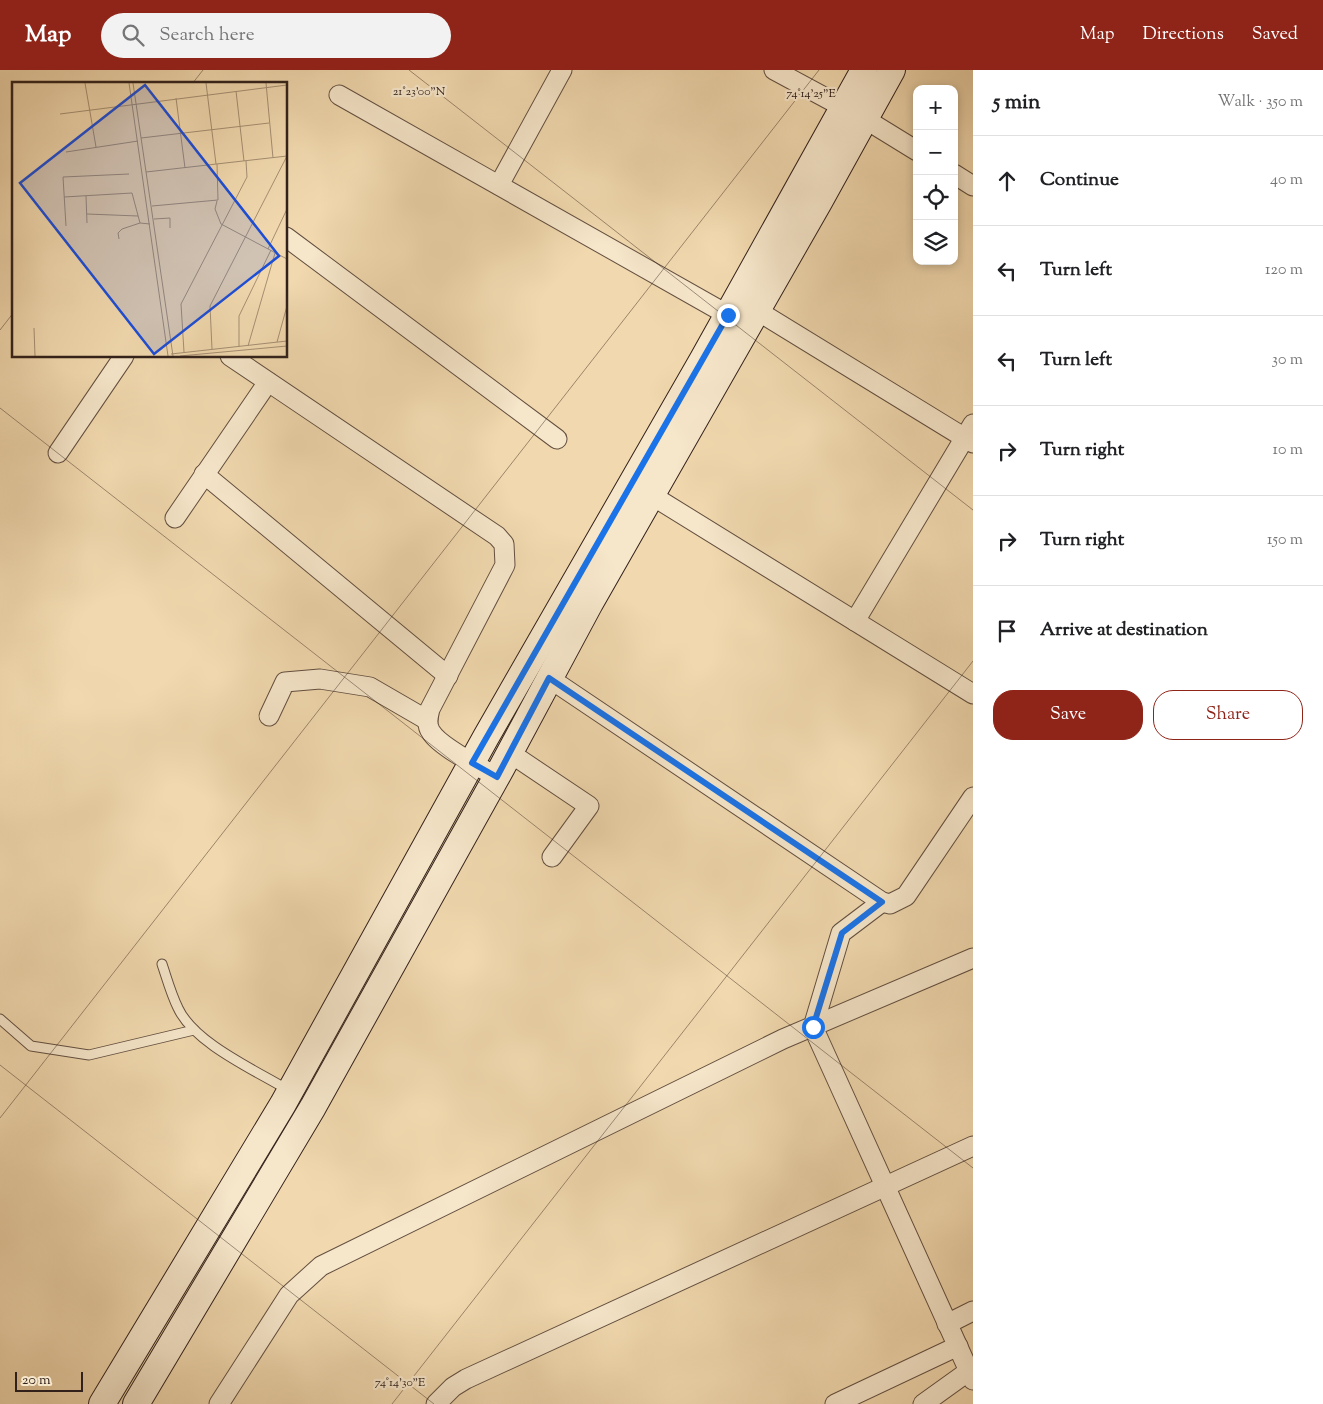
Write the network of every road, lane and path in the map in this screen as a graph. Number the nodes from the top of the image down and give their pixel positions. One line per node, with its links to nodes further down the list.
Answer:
1 (562, 70): 9 (street)
2 (774, 70): 6 (street)
3 (864, 70): 6 (main road)
4 (892, 70): 6 (main road)
5 (340, 96): 9 (street)
6 (854, 114): 7 (street); 12 (main road); 13 (main road)
7 (913, 149)
8 (956, 175): 10 (street)
9 (499, 185): 13 (street)
10 (973, 186)
11 (288, 238): 18 (street)
12 (756, 310): 17 (street); 21 (main road)
13 (728, 315): 30 (main road)
14 (123, 358): 19 (street)
15 (233, 358): 16 (street)
16 (268, 382): 20 (street); 24 (street)
17 (970, 435): 23 (street)
18 (557, 439)
19 (58, 453)
20 (204, 474): 22 (street); 24 (street)
21 (651, 495): 23 (street); 25 (main road)
22 (174, 518)
23 (855, 621): 26 (street)
24 (448, 676): 28 (street)
25 (549, 678): 29 (main road); 34 (street)
26 (973, 694)
27 (269, 716): 28 (street)
28 (427, 720): 30 (street)
29 (510, 753): 31 (main road); 33 (street)
30 (472, 763): 31 (street); 40 (main road)
31 (497, 777): 40 (main road)
32 (973, 797): 34 (street)
33 (552, 857)
34 (882, 902): 38 (street)
35 (973, 958): 38 (street)
36 (162, 964): 39 (lane)
37 (0, 1019): 39 (lane)
38 (813, 1027): 42 (street); 49 (street)
39 (194, 1030): 40 (lane)
40 (301, 1099): 47 (main road); 48 (main road)
41 (973, 1146): 42 (street)
42 (886, 1187): 44 (street); 50 (street)
43 (973, 1311): 44 (street)
44 (947, 1324): 45 (street)
45 (958, 1346): 46 (street); 51 (street)
46 (971, 1376): 52 (street)
47 (102, 1404)
48 (136, 1404)
49 (219, 1404)
50 (436, 1404)
51 (835, 1404)
52 (923, 1404)

